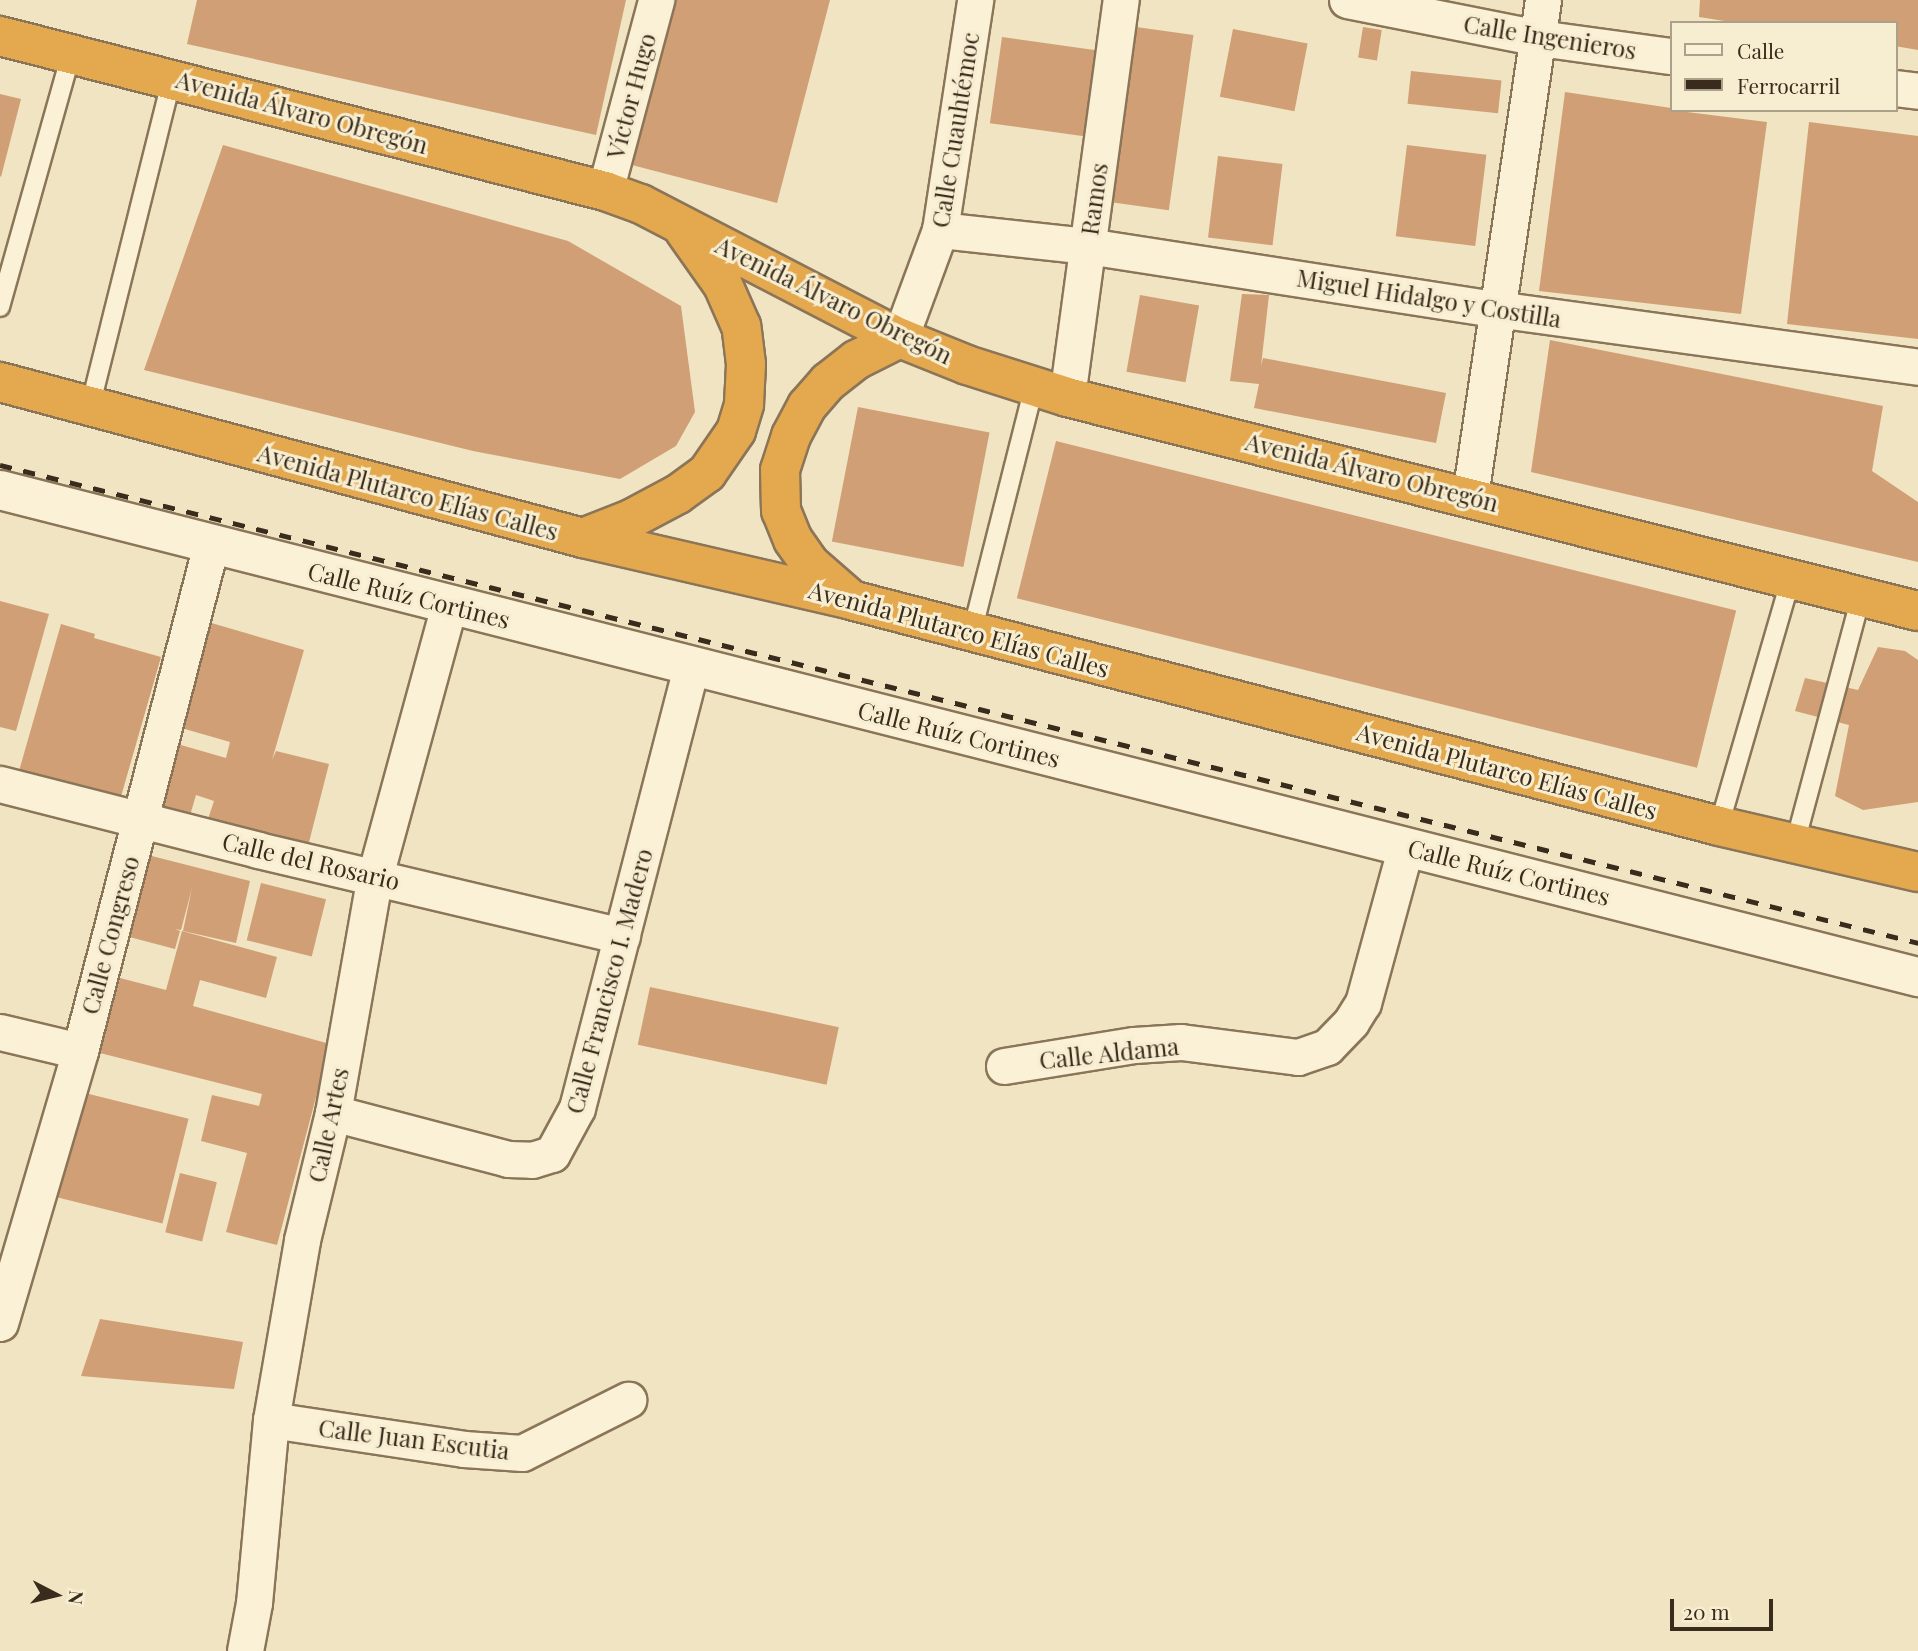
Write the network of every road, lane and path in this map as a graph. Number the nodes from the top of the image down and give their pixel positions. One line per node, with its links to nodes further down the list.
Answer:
1 (656, 0): 13 (street, Víctor Hugo)
2 (975, 0): 15 (street, Calle Cuauhtémoc)
3 (1121, 0): 16 (street, Ramos)
4 (1347, 0): 7 (street, Calle Ingenieros)
5 (1543, 0): 7 (street)
6 (0, 36): 8 (highway, Avenida Álvaro Obregón)
7 (1539, 38): 9 (street, Calle Ingenieros); 18 (street)
8 (71, 54): 10 (highway, Avenida Álvaro Obregón); 17 (lane)
9 (1670, 56)
10 (172, 78): 13 (highway, Avenida Álvaro Obregón); 23 (lane)
11 (1897, 88): 12 (street)
12 (1918, 91)
13 (605, 191): 14 (highway, Avenida Álvaro Obregón)
14 (679, 224): 19 (highway, Avenida Álvaro Obregón); 24 (highway)
15 (940, 230): 16 (street, Miguel Hidalgo y Costilla); 19 (street, Calle Cuauhtémoc)
16 (1087, 246): 18 (street, Miguel Hidalgo y Costilla); 22 (street, Ramos)
17 (0, 307)
18 (1496, 309): 20 (street, Miguel Hidalgo y Costilla); 27 (street)
19 (900, 338): 22 (highway, Avenida Álvaro Obregón); 25 (highway)
20 (1918, 367)
21 (0, 382): 23 (highway, Avenida Plutarco Elías Calles)
22 (1051, 392): 27 (highway, Avenida Álvaro Obregón); 35 (lane)
23 (90, 407): 28 (highway, Avenida Plutarco Elías Calles)
24 (736, 431): 25 (highway); 28 (highway)
25 (786, 450): 32 (highway)
26 (0, 490): 29 (street, Calle Ruíz Cortines)
27 (1470, 496): 30 (highway, Avenida Álvaro Obregón)
28 (583, 538): 32 (highway, Avenida Plutarco Elías Calles)
29 (211, 545): 33 (street, Calle Ruíz Cortines); 38 (street, Calle Congreso)
30 (1791, 578): 31 (highway, Avenida Álvaro Obregón); 39 (lane)
31 (1861, 596): 34 (highway, Avenida Álvaro Obregón); 40 (lane)
32 (851, 600): 35 (highway, Avenida Plutarco Elías Calles)
33 (449, 605): 36 (street, Calle Ruíz Cortines); 45 (street, Calle Artes)
34 (1918, 611)
35 (972, 632): 39 (highway, Avenida Plutarco Elías Calles)
36 (691, 667): 42 (street, Calle Ruíz Cortines); 46 (street, Calle Francisco I. Madero)
37 (0, 784): 38 (street, Calle del Rosario)
38 (140, 820): 45 (street, Calle del Rosario); 49 (street, Calle Congreso)
39 (1719, 827): 40 (highway, Avenida Plutarco Elías Calles)
40 (1795, 843): 43 (highway, Avenida Plutarco Elías Calles)
41 (1918, 845): 43 (highway)
42 (1406, 846): 47 (street, Calle Ruíz Cortines); 50 (street, Calle Aldama)
43 (1866, 858): 44 (highway, Avenida Plutarco Elías Calles)
44 (1918, 872)
45 (375, 876): 46 (street, Calle del Rosario); 51 (street, Calle Artes)
46 (622, 936): 51 (street, Calle Francisco I. Madero)
47 (1918, 977)
48 (0, 1032): 49 (street)
49 (80, 1051): 52 (street, Calle Congreso)
50 (1004, 1066)
51 (333, 1113): 54 (street, Calle Artes)
52 (0, 1323)
53 (628, 1400): 54 (street, Calle Juan Escutia)
54 (271, 1420): 55 (street, Calle Artes)
55 (245, 1651)

